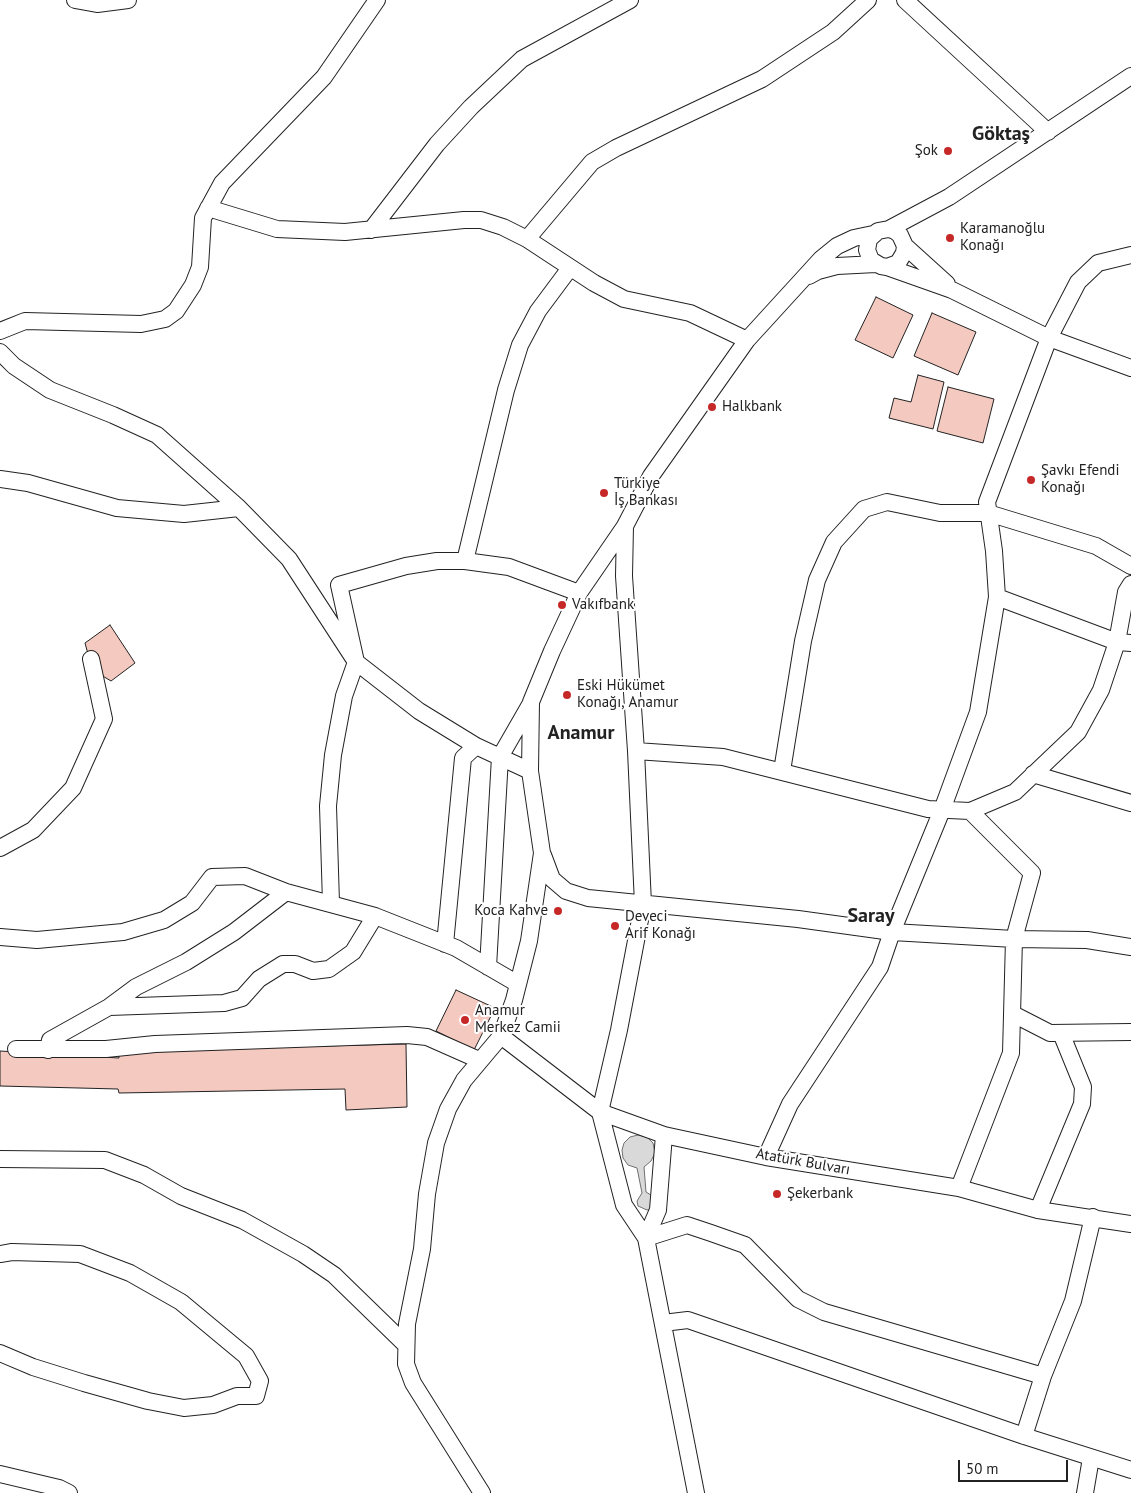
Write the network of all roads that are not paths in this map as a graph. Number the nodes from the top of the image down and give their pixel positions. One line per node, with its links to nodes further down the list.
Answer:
1 (75, 0): 2 (street)
2 (128, 0)
3 (377, 0): 9 (street)
4 (630, 0): 11 (street)
5 (868, 0): 13 (street)
6 (905, 0): 8 (street)
7 (1131, 76): 8 (street)
8 (1048, 132): 10 (street)
9 (208, 208): 11 (street); 20 (street)
10 (889, 229): 12 (street); 14 (street)
11 (371, 230): 13 (street)
12 (873, 234): 16 (street); 18 (street)
13 (527, 239): 17 (street)
14 (905, 246): 16 (street); 19 (street)
15 (1131, 254): 21 (street)
16 (881, 265): 18 (street); 19 (street)
17 (570, 268): 22 (street); 29 (street)
18 (803, 280): 22 (street)
19 (952, 290): 21 (street)
20 (0, 331)
21 (1049, 338): 24 (street); 27 (street)
22 (747, 340): 28 (street)
23 (0, 352): 26 (street)
24 (1131, 368)
25 (0, 480): 26 (street)
26 (239, 508): 36 (street)
27 (988, 513): 30 (street); 33 (street); 42 (street)
28 (625, 526): 32 (street); 39 (street)
29 (465, 561): 32 (street); 36 (street)
30 (1131, 566)
31 (1131, 584): 34 (street)
32 (579, 593): 37 (street)
33 (997, 598): 34 (street); 45 (street)
34 (1124, 642): 43 (street)
35 (91, 659): 47 (street)
36 (356, 662): 38 (street); 50 (street)
37 (531, 702): 40 (street); 41 (street)
38 (476, 746): 40 (street); 56 (street)
39 (636, 751): 42 (street); 51 (street)
40 (500, 757): 41 (street); 58 (street)
41 (530, 771): 48 (street)
42 (782, 771): 45 (street)
43 (1033, 774): 44 (street); 46 (street)
44 (1131, 803)
45 (942, 810): 46 (street); 53 (street)
46 (970, 811): 55 (street)
47 (0, 848)
48 (542, 853): 51 (street); 59 (street)
49 (286, 892): 50 (street); 54 (street); 60 (street)
50 (331, 903): 52 (street)
51 (643, 904): 53 (street); 68 (street)
52 (375, 916): 56 (street); 60 (street)
53 (892, 932): 55 (street); 70 (street)
54 (0, 937)
55 (1014, 939): 57 (street); 61 (street)
56 (446, 944): 58 (street)
57 (1131, 947)
58 (488, 967): 59 (street)
59 (518, 984): 64 (street)
60 (109, 1007): 66 (street)
61 (1012, 1014): 63 (street); 72 (street)
62 (1131, 1032): 63 (street)
63 (1062, 1033): 73 (street)
64 (501, 1036): 67 (street); 68 (street, Atatürk Bulvarı)
65 (16, 1049): 66 (street)
66 (48, 1050): 67 (street)
67 (479, 1060): 79 (street)
68 (600, 1112): 69 (street, Atatürk Bulvarı); 76 (street)
69 (664, 1135): 70 (street, Atatürk Bulvarı); 76 (street)
70 (766, 1157): 72 (street, Atatürk Bulvarı)
71 (0, 1159): 79 (street)
72 (958, 1188): 73 (street, Atatürk Bulvarı)
73 (1038, 1210): 74 (street, Atatürk Bulvarı)
74 (1093, 1217): 75 (street, Atatürk Bulvarı); 81 (street)
75 (1131, 1224)
76 (646, 1238): 78 (street); 81 (street)
77 (0, 1254): 80 (street)
78 (663, 1323): 82 (street); 88 (street)
79 (406, 1345): 87 (street)
80 (0, 1353)
81 (1043, 1376): 82 (street)
82 (1024, 1436): 83 (street)
83 (1091, 1458): 84 (street); 89 (street)
84 (1131, 1470)
85 (0, 1474): 86 (street)
86 (69, 1493)
87 (482, 1493)
88 (696, 1493)
89 (1085, 1493)

